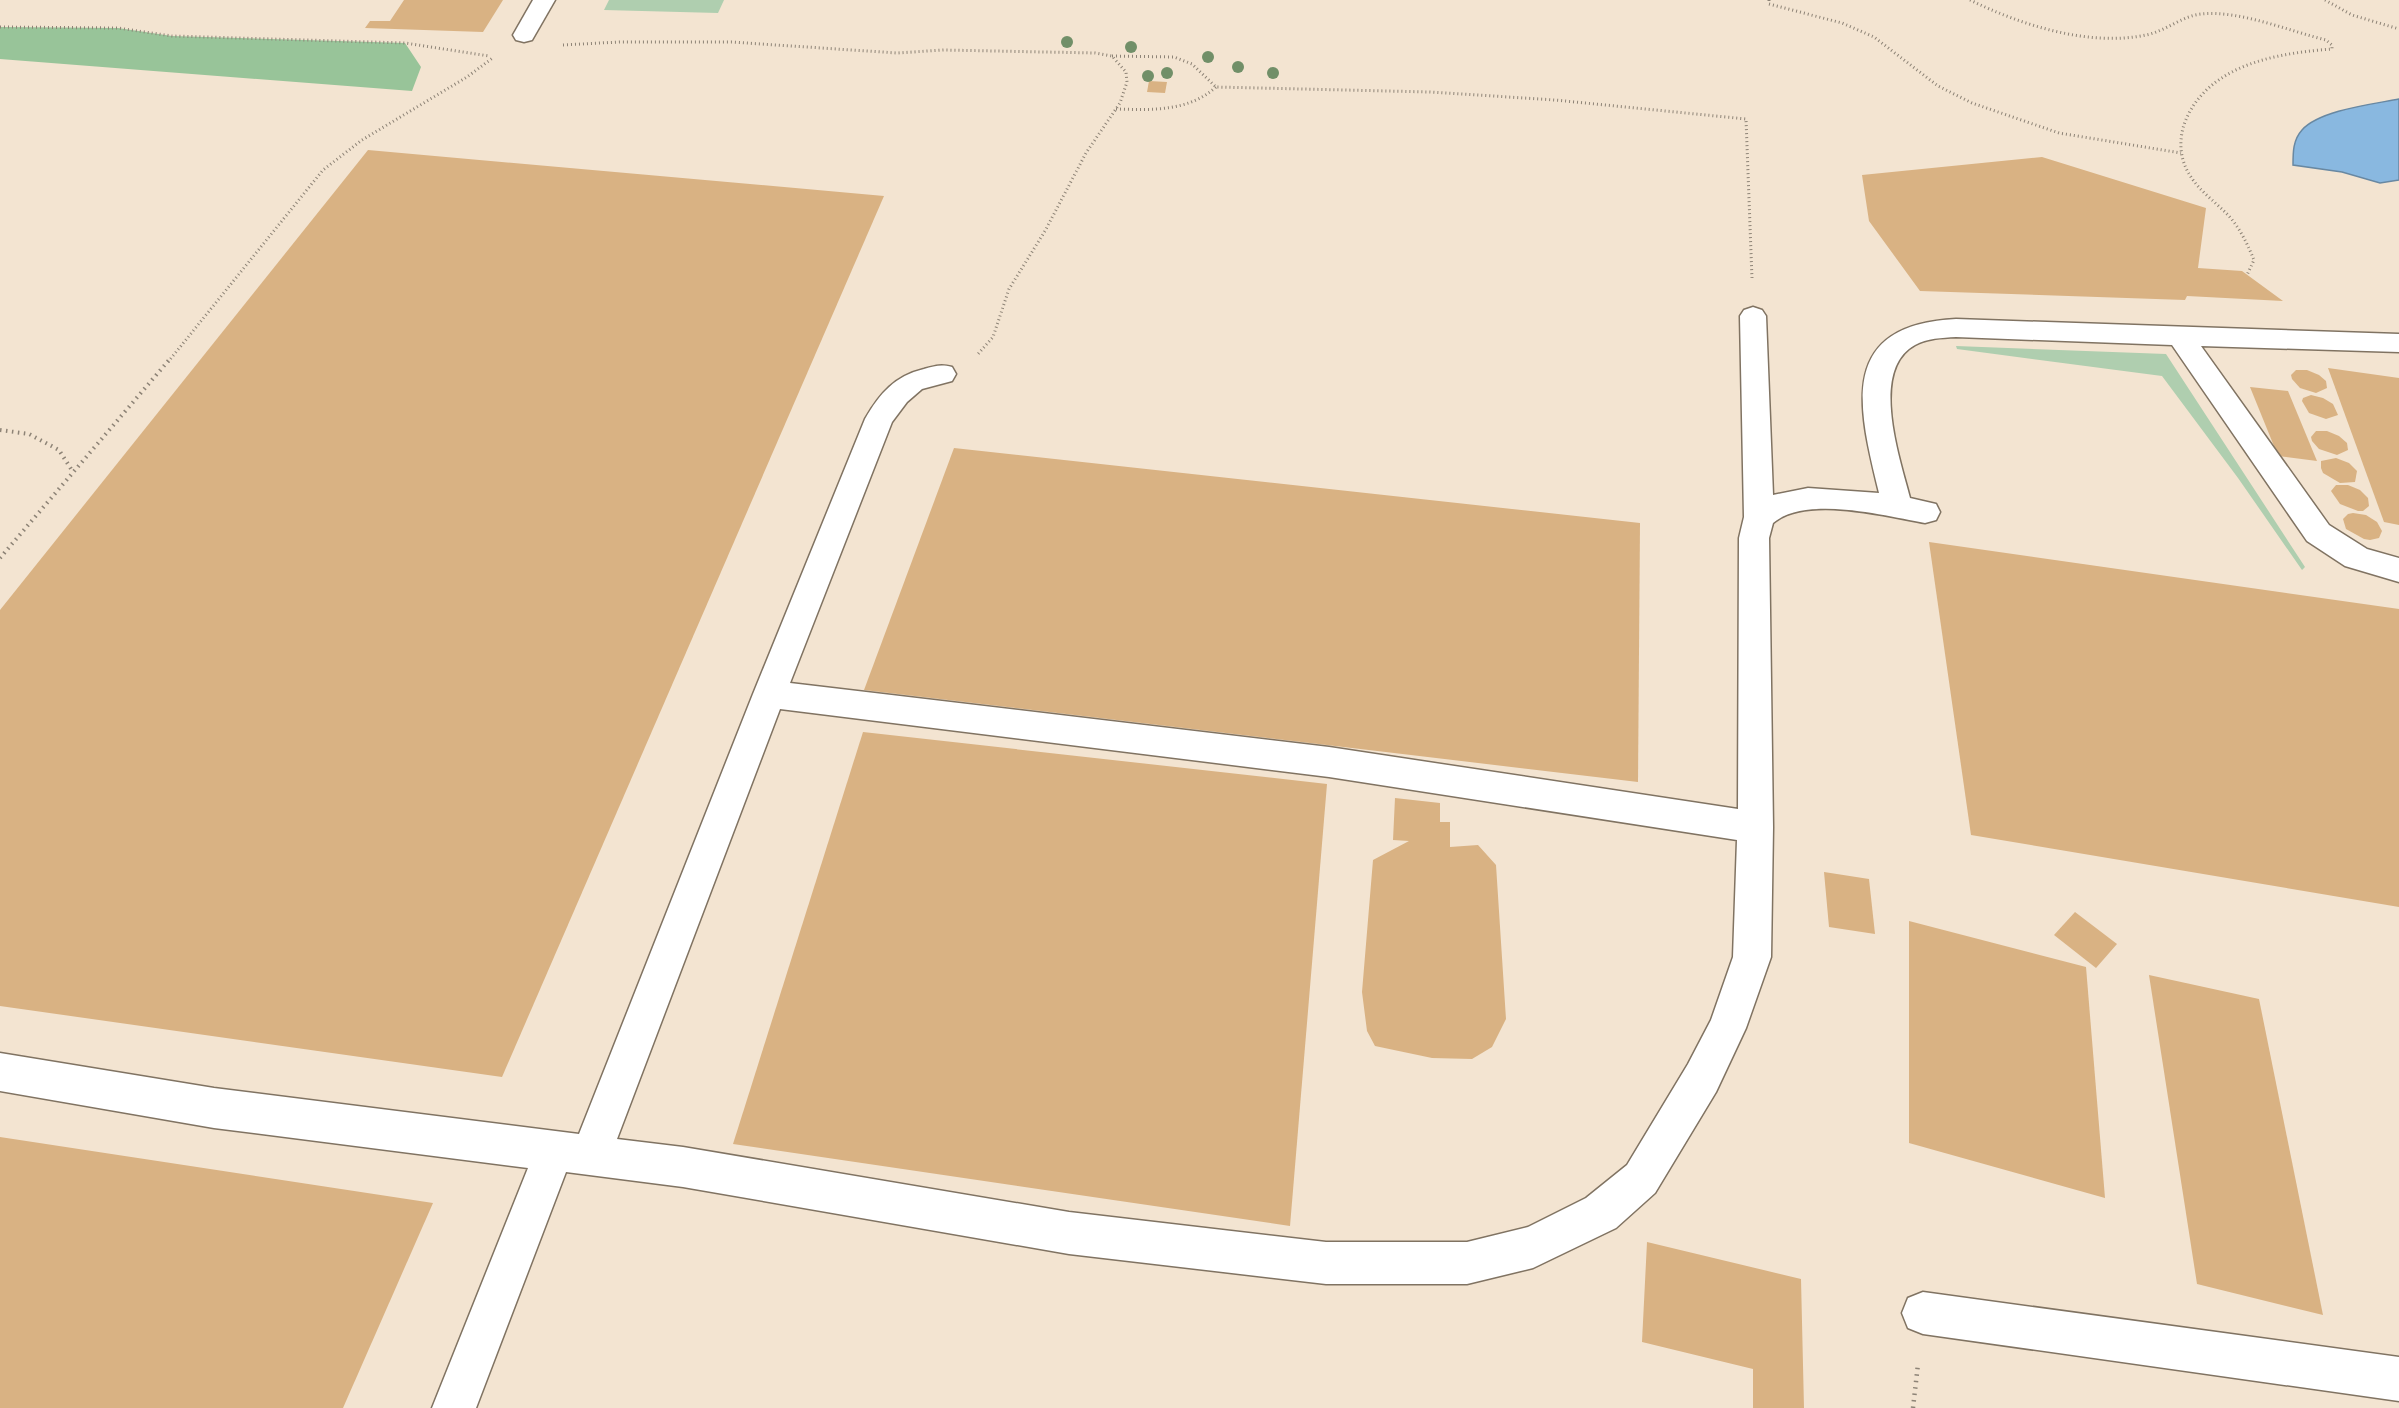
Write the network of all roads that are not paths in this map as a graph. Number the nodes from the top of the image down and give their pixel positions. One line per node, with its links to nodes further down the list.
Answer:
1 (544, 0): 2 (lane)
2 (524, 35)
3 (1753, 316): 7 (lane)
4 (2179, 335): 5 (lane); 7 (lane); 8 (lane)
5 (2399, 343)
6 (942, 374): 9 (lane)
7 (1759, 517): 10 (lane)
8 (2399, 570)
9 (769, 694): 10 (lane); 12 (lane)
10 (1755, 827): 12 (lane)
11 (0, 1072): 12 (lane)
12 (572, 1153): 15 (lane)
13 (1923, 1313): 14 (lane)
14 (2399, 1379)
15 (454, 1408)

